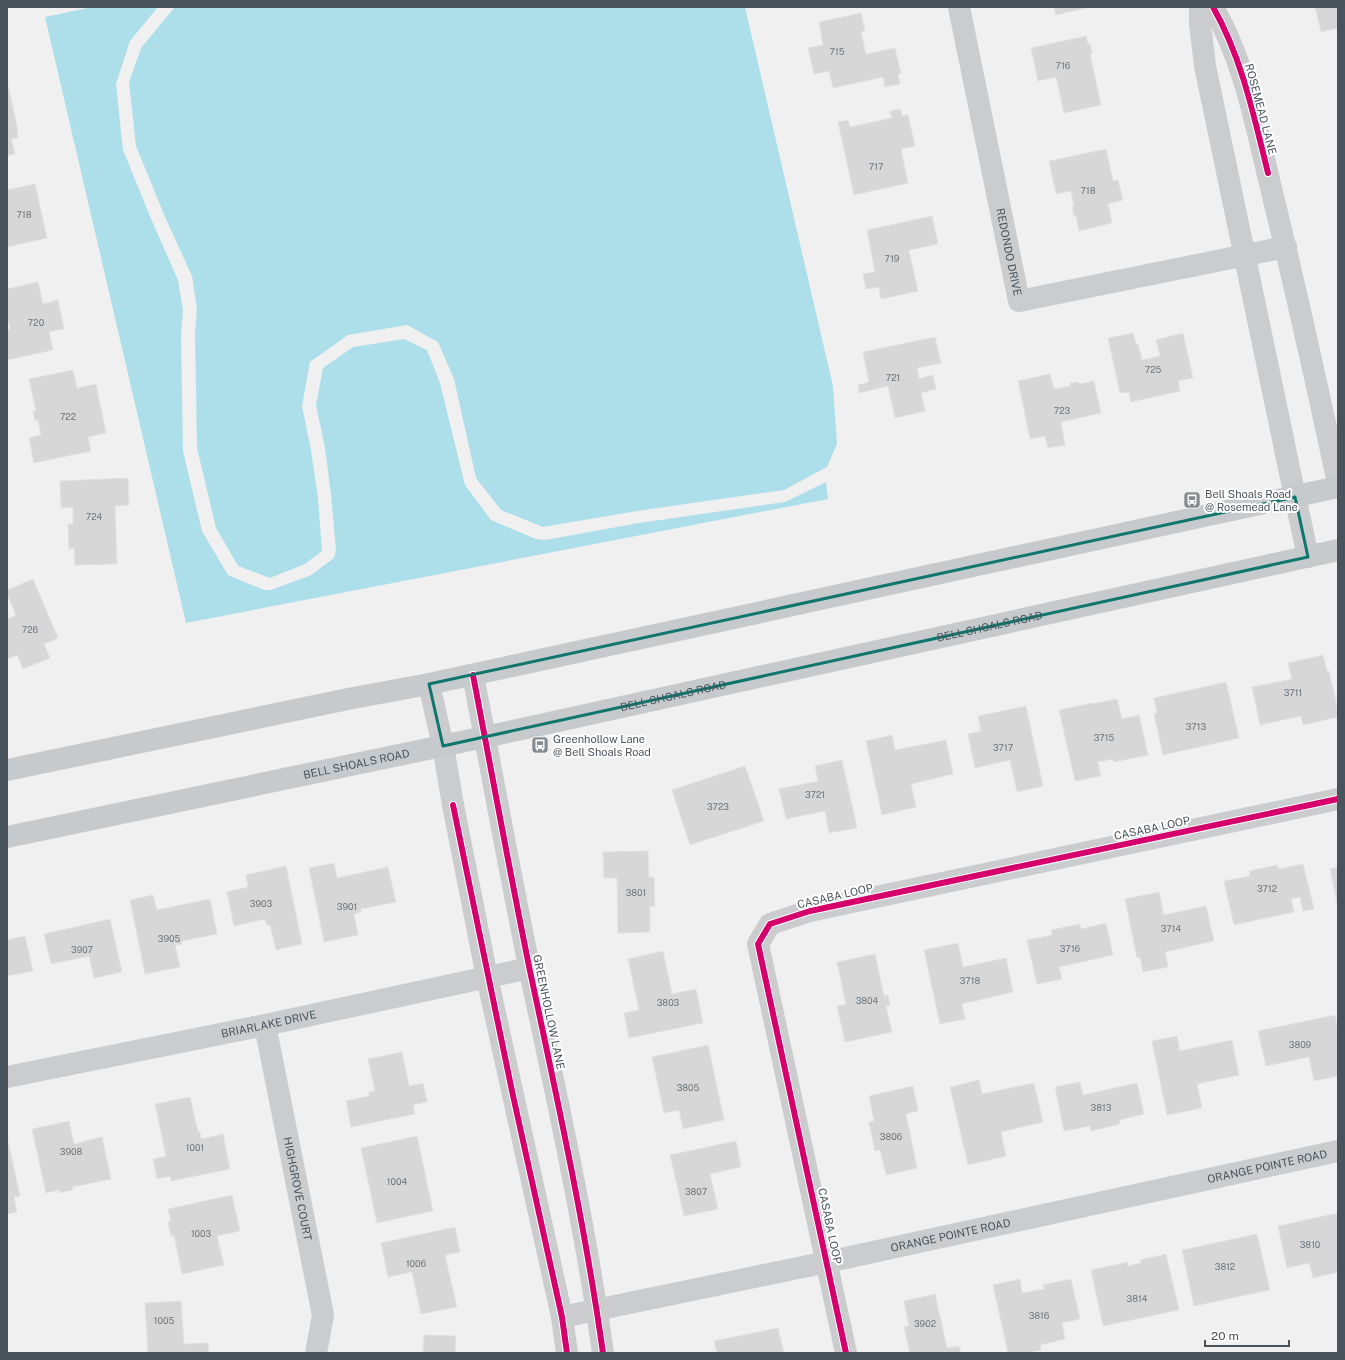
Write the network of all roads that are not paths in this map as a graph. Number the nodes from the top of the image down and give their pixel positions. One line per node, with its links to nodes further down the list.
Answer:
1 (959, 7): 5 (street, REDONDO DRIVE)
2 (1200, 7): 5 (street)
3 (1213, 7): 4 (street, ROSEMEAD LANE)
4 (1286, 247): 5 (street, REDONDO DRIVE); 6 (street, ROSEMEAD LANE)
5 (1244, 255): 8 (street)
6 (1338, 483)
7 (1338, 488): 8 (main road)
8 (1296, 496): 10 (street); 11 (main road)
9 (1338, 550): 10 (main road, BELL SHOALS ROAD)
10 (1308, 557): 13 (main road, BELL SHOALS ROAD)
11 (474, 675): 12 (main road); 13 (street, GREENHOLLOW LANE)
12 (429, 684): 14 (street); 15 (main road)
13 (485, 737): 14 (main road, BELL SHOALS ROAD); 18 (street, GREENHOLLOW LANE)
14 (443, 746): 17 (main road, BELL SHOALS ROAD); 19 (street)
15 (7, 770)
16 (1338, 799): 23 (street, CASABA LOOP)
17 (7, 837)
18 (530, 968): 19 (street, BRIARLAKE DRIVE); 24 (street, GREENHOLLOW LANE)
19 (487, 977): 20 (street, BRIARLAKE DRIVE); 25 (street)
20 (265, 1025): 21 (street, BRIARLAKE DRIVE); 26 (street, HIGHGROVE COURT)
21 (7, 1077)
22 (1338, 1151): 23 (street, ORANGE POINTE ROAD)
23 (827, 1262): 24 (street, ORANGE POINTE ROAD); 29 (street, CASABA LOOP)
24 (597, 1310): 25 (street, ORANGE POINTE ROAD); 28 (street, GREENHOLLOW LANE)
25 (562, 1317): 27 (street)
26 (316, 1353)
27 (567, 1353)
28 (603, 1353)
29 (846, 1353)

